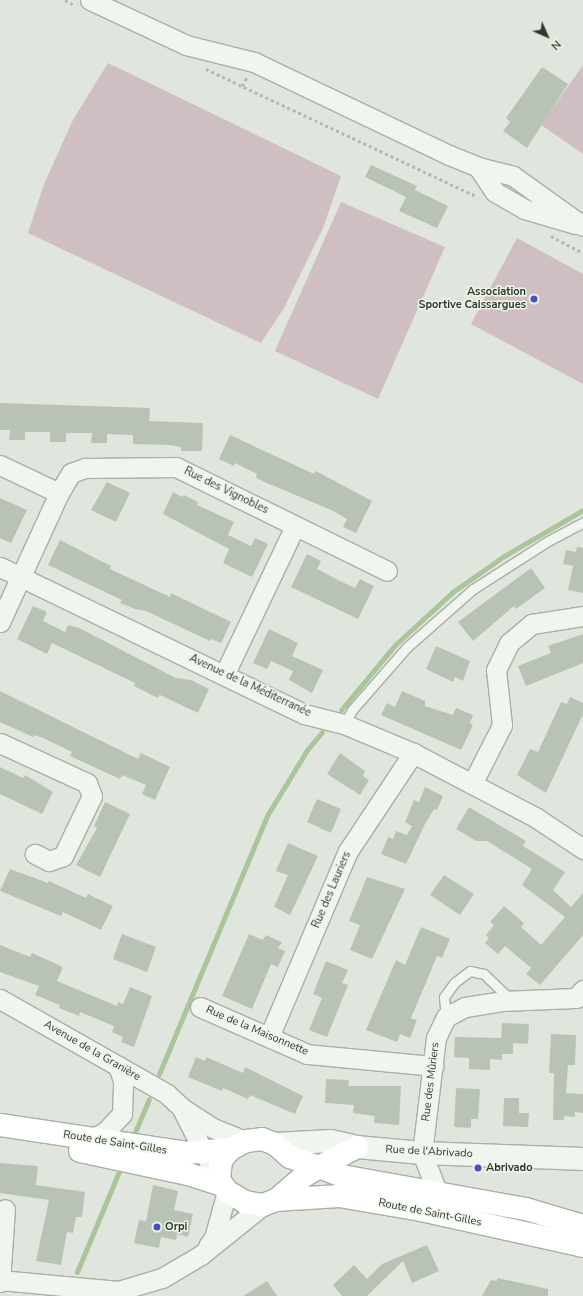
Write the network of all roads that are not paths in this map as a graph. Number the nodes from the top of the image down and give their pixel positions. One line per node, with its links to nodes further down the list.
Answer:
1 (84, 4): 2 (street)
2 (478, 167): 3 (street); 4 (street)
3 (538, 193): 4 (lane); 5 (street)
4 (524, 209): 5 (street)
5 (582, 226)
6 (0, 465): 7 (street)
7 (59, 493): 9 (street, Rue des Vignobles); 12 (street, Rue des Vignobles)
8 (583, 522): 16 (lane)
9 (296, 526): 11 (street, Rue des Vignobles); 15 (street)
10 (0, 567): 12 (street, Avenue de la Méditerranée)
11 (387, 571)
12 (21, 577): 14 (street, Rue des Vignobles); 15 (street, Avenue de la Méditerranée)
13 (583, 616): 19 (street)
14 (0, 622)
15 (224, 675): 16 (street, Avenue de la Méditerranée)
16 (344, 724): 18 (street, Avenue de la Méditerranée)
17 (0, 743): 21 (street)
18 (413, 753): 19 (street, Avenue de la Méditerranée); 27 (street, Rue des Lauriers)
19 (472, 784): 20 (street, Avenue de la Méditerranée)
20 (583, 850)
21 (35, 854)
22 (583, 990): 24 (street)
23 (0, 999): 28 (street, Avenue de la Granière)
24 (512, 1001): 26 (street); 26 (lane)
25 (200, 1007): 27 (street, Rue de la Maisonnette)
26 (446, 1018): 29 (street, Rue des Mûriers)
27 (269, 1037): 29 (street, Rue de la Maisonnette)
28 (118, 1066): 30 (street, Avenue de la Granière); 33 (street)
29 (433, 1066): 38 (street, Rue des Mûriers)
30 (182, 1108): 34 (street, Avenue de la Granière); 37 (street, Avenue de la Granière)
31 (0, 1125): 33 (main road, Route de Saint-Gilles)
32 (0, 1138): 41 (main road, Route de Saint-Gilles)
33 (90, 1139): 37 (main road, Route de Saint-Gilles)
34 (239, 1145): 36 (main road); 37 (main road, Route de Saint-Gilles); 41 (main road)
35 (357, 1148): 36 (street, Rue de l'Abrivado); 38 (street, Rue de l'Abrivado); 40 (main road)
36 (282, 1150): 40 (main road, Route de Saint-Gilles); 43 (main road)
37 (204, 1152): 41 (street, Avenue de la Granière)
38 (422, 1153): 39 (street, Rue de l'Abrivado); 42 (street, Rue des Mûriers)
39 (583, 1159)
40 (319, 1167): 42 (main road, Route de Saint-Gilles); 43 (main road)
41 (223, 1185): 43 (main road); 47 (street)
42 (438, 1194): 45 (main road, Route de Saint-Gilles)
43 (274, 1200): 46 (main road, Route de Saint-Gilles); 47 (street)
44 (5, 1209): 48 (street)
45 (583, 1226)
46 (583, 1246)
47 (201, 1255): 49 (street)
48 (0, 1281): 49 (street)
49 (118, 1294)

